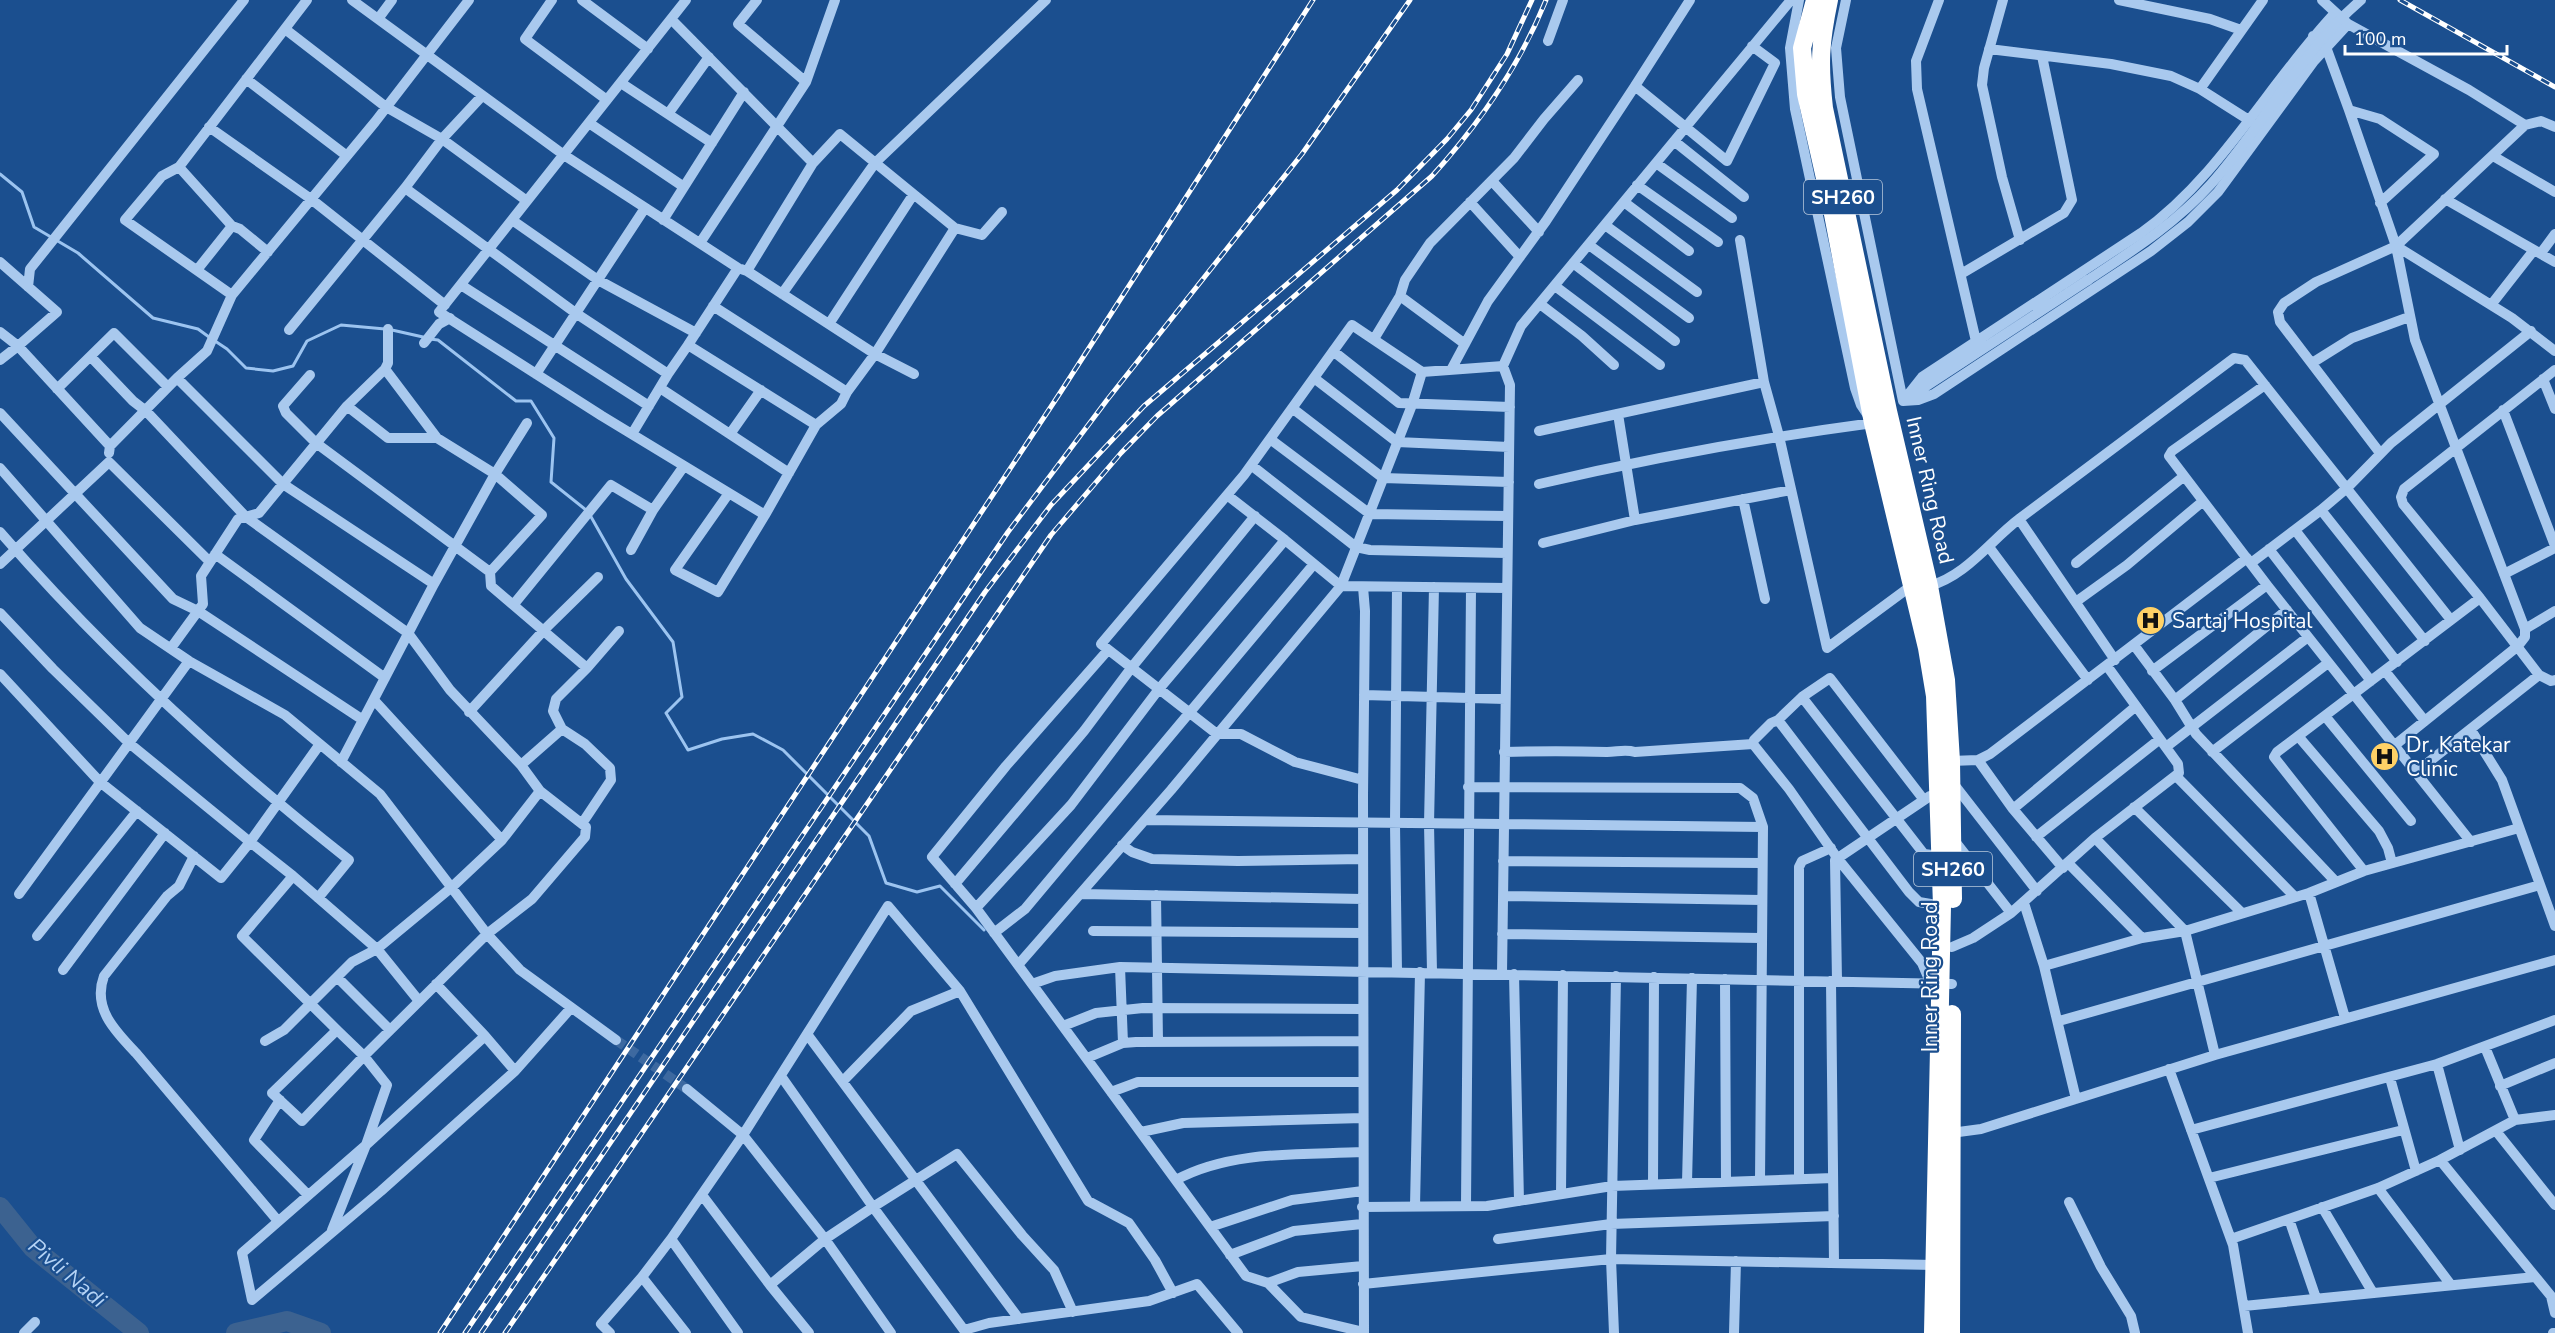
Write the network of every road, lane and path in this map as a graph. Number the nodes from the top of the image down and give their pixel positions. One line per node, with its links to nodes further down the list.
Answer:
1 (244, 0): 114 (street)
2 (307, 0): 29 (street)
3 (352, 0): 26 (street)
4 (392, 0): 26 (street)
5 (469, 0): 37 (street)
6 (552, 0): 48 (street)
7 (582, 0): 35 (street)
8 (686, 0): 27 (street)
9 (757, 0): 42 (street)
10 (835, 0): 42 (street)
11 (1046, 0): 67 (street)
12 (1563, 0): 32 (street)
13 (1690, 0): 44 (street)
14 (1791, 0): 33 (street)
15 (1799, 0): 181 (street)
16 (1815, 0): 168 (highway)
17 (1829, 0): 168 (highway, SH260)
18 (1846, 0): 168 (street)
19 (1939, 0): 110 (street)
20 (2003, 0): 36 (street)
21 (2119, 0): 30 (street)
22 (2263, 0): 30 (street)
23 (2322, 0): 25 (street)
24 (2361, 0): 168 (street, bridge)
25 (2335, 13): 28 (street); 31 (street)
26 (378, 19): 37 (street)
27 (671, 19): 35 (street); 39 (street)
28 (2348, 24): 34 (street); 54 (street)
29 (285, 28): 40 (street); 49 (street)
30 (2241, 30): 45 (street)
31 (2313, 36): 34 (street); 52 (street)
32 (1548, 41)
33 (1752, 46): 58 (street); 58 (street)
34 (2326, 47): 50 (street); 59 (street)
35 (648, 49): 43 (street)
36 (1989, 49): 38 (street); 95 (street)
37 (426, 55): 47 (street); 49 (street)
38 (2042, 56): 45 (street); 95 (street)
39 (709, 57): 46 (street); 51 (street)
40 (246, 79): 56 (street); 64 (street)
41 (1578, 80): 70 (street)
42 (806, 82): 55 (street)
43 (621, 83): 48 (street); 51 (street)
44 (1635, 86): 58 (street); 91 (street)
45 (2200, 89): 52 (street)
46 (744, 92): 55 (street); 62 (street)
47 (482, 96): 60 (street); 63 (street)
48 (607, 100): 53 (street)
49 (386, 107): 60 (street); 64 (street)
50 (2349, 110): 82 (street); 82 (street)
51 (668, 114): 62 (street)
52 (2247, 119): 59 (street); 135 (street)
53 (589, 123): 63 (street); 72 (street)
54 (2525, 125): 57 (street); 65 (street)
55 (777, 126): 66 (street); 97 (street)
56 (209, 127): 69 (street); 78 (street)
57 (2555, 127)
58 (1685, 128): 61 (street)
59 (2264, 131): 168 (street)
60 (442, 139): 73 (street); 79 (street)
61 (1674, 141): 68 (street); 76 (street)
62 (712, 143): 72 (street)
63 (564, 155): 79 (street); 83 (street)
64 (347, 156): 78 (street)
65 (2493, 156): 74 (street); 77 (street)
66 (813, 163): 67 (street); 109 (street)
67 (875, 163): 75 (street); 116 (street)
68 (1656, 163): 71 (street); 85 (street)
69 (179, 167): 89 (street); 108 (street)
70 (1492, 181): 80 (street); 91 (street)
71 (1637, 185): 81 (street); 96 (street)
72 (684, 187): 87 (street)
73 (405, 188): 93 (street); 100 (street)
74 (2555, 192)
75 (913, 195): 90 (street); 127 (street)
76 (1744, 197)
77 (2445, 199): 99 (street); 102 (street)
78 (311, 200): 93 (street); 103 (street)
79 (527, 201): 86 (street)
80 (1470, 202): 104 (street); 118 (street)
81 (1624, 202): 88 (street); 101 (street)
82 (2380, 202): 99 (street)
83 (645, 208): 87 (street); 111 (street)
84 (1002, 212): 90 (street)
85 (1732, 218)
86 (512, 220): 100 (street); 111 (street)
87 (663, 220): 97 (street)
88 (1605, 225): 98 (street); 115 (street)
89 (232, 226): 103 (street); 108 (street)
90 (955, 228): 143 (street)
91 (1539, 232): 104 (street)
92 (2555, 234): 102 (street)
93 (363, 240): 119 (street); 129 (street)
94 (1740, 240): 161 (street)
95 (2020, 240): 110 (street)
96 (1718, 242)
97 (700, 243): 109 (street)
98 (1589, 244): 107 (street); 126 (street)
99 (2396, 246): 121 (street); 124 (street); 146 (street)
100 (489, 249): 112 (street); 123 (street)
101 (1689, 251)
102 (2538, 251): 106 (street); 121 (street)
103 (268, 252): 117 (street)
104 (1520, 257): 137 (street)
105 (0, 262): 114 (street)
106 (2555, 262)
107 (1573, 263): 113 (street); 134 (street)
108 (197, 270): 117 (street)
109 (742, 270): 116 (street); 122 (street)
110 (1961, 274): 135 (street)
111 (598, 280): 123 (street); 132 (street)
112 (461, 285): 119 (street); 140 (street)
113 (1555, 285): 120 (street); 148 (street)
114 (28, 287): 139 (street)
115 (1697, 292)
116 (782, 294): 127 (street)
117 (232, 295): 158 (street)
118 (1400, 296): 133 (street); 137 (street)
119 (445, 304): 125 (street)
120 (1540, 304): 147 (street); 149 (street)
121 (2491, 305): 130 (street)
122 (713, 306): 132 (street); 167 (street)
123 (577, 314): 140 (street); 155 (street)
124 (2409, 317): 146 (street); 169 (street)
125 (450, 318): 136 (street); 154 (street)
126 (1689, 318)
127 (829, 324): 143 (street)
128 (388, 329): 150 (street)
129 (289, 330)
130 (2531, 331): 142 (street); 169 (street)
131 (0, 332): 139 (street)
132 (696, 333): 138 (street)
133 (1374, 339): 141 (street); 153 (street)
134 (1675, 341)
135 (1976, 341): 168 (street)
136 (424, 343)
137 (1465, 344): 151 (street)
138 (688, 345): 155 (street); 166 (street)
139 (18, 346): 145 (street); 165 (street)
140 (555, 346): 154 (street); 172 (street)
141 (1333, 351): 159 (street); 170 (street)
142 (2555, 351)
143 (875, 354): 156 (street); 167 (street)
144 (91, 357): 163 (street); 165 (street); 177 (street)
145 (0, 360)
146 (2312, 363): 194 (street)
147 (1614, 364)
148 (1660, 365)
149 (1503, 366): 151 (street); 173 (street)
150 (385, 369): 171 (street); 187 (street)
151 (1451, 370): 153 (street)
152 (2555, 370): 160 (street)
153 (1422, 372): 170 (street)
154 (537, 374): 184 (street)
155 (668, 374): 164 (street)
156 (914, 374)
157 (310, 375): 190 (street)
158 (177, 378): 163 (street); 205 (street)
159 (1314, 378): 174 (street); 189 (street)
160 (2543, 380): 175 (street); 176 (street)
161 (1764, 382): 179 (street); 186 (street)
162 (2265, 385): 202 (street); 207 (street); 221 (street)
163 (168, 387): 177 (street)
164 (660, 388): 172 (street); 185 (street)
165 (57, 389): 191 (street)
166 (761, 390): 182 (street); 185 (street)
167 (847, 392): 182 (street)
168 (1886, 400): 181 (highway, Inner Ring Road); 247 (highway, Inner Ring Road / SH260)
169 (2439, 404): 192 (street); 194 (street)
170 (1412, 405): 173 (street); 189 (street)
171 (347, 406): 187 (street); 190 (street)
172 (649, 406): 184 (street)
173 (1510, 407): 193 (street)
174 (1292, 408): 188 (street); 203 (street)
175 (2503, 410): 192 (street); 231 (street)
176 (2555, 410)
177 (146, 411): 191 (street); 220 (street)
178 (0, 413): 210 (street)
179 (1618, 414): 183 (street); 196 (street)
180 (527, 423): 201 (street)
181 (1873, 423): 186 (street); 247 (highway, Inner Ring Road)
182 (816, 425): 200 (street)
183 (1539, 432)
184 (632, 434): 198 (street)
185 (730, 434): 200 (street)
186 (1779, 436): 196 (street); 208 (street)
187 (437, 438): 201 (street)
188 (1270, 439): 197 (street); 216 (street)
189 (1396, 442): 193 (street); 203 (street)
190 (316, 443): 205 (street); 228 (street)
191 (110, 446): 195 (street)
192 (2457, 446): 242 (street); 253 (street)
193 (1509, 447): 204 (street)
194 (2380, 453): 207 (street)
195 (109, 462): 210 (street); 236 (street)
196 (1625, 464): 206 (street); 222 (street)
197 (1251, 465): 211 (street); 229 (street)
198 (684, 466): 209 (street); 214 (street)
199 (0, 468): 223 (street)
200 (789, 473): 217 (street)
201 (495, 474): 228 (street); 241 (street)
202 (2183, 477): 213 (street); 238 (street)
203 (1383, 478): 204 (street); 216 (street)
204 (1509, 482): 219 (street)
205 (283, 484): 220 (street); 244 (street)
206 (1539, 484)
207 (2347, 488): 215 (street); 261 (street)
208 (1791, 490): 212 (street); 247 (street)
209 (729, 493): 217 (street); 217 (street)
210 (75, 494): 223 (street); 258 (street)
211 (1227, 495): 218 (street); 271 (street)
212 (1743, 499): 222 (street); 254 (street)
213 (2202, 502): 237 (street); 255 (street)
214 (653, 510): 234 (street); 256 (street)
215 (2321, 510): 224 (street); 267 (street)
216 (1370, 514): 219 (street); 229 (street)
217 (765, 515)
218 (1255, 516): 226 (street); 276 (street)
219 (1508, 516): 235 (street)
220 (246, 517): 236 (street); 265 (street)
221 (2019, 519): 230 (street); 255 (street)
222 (1635, 520): 227 (street)
223 (46, 521): 233 (street); 270 (street)
224 (2295, 530): 232 (street); 273 (street)
225 (0, 532): 233 (street)
226 (1285, 540): 240 (street); 286 (street)
227 (1543, 543)
228 (456, 547): 241 (street); 244 (street)
229 (1356, 547): 235 (street); 246 (street)
230 (1989, 547): 247 (street); 283 (street)
231 (2555, 547): 242 (street)
232 (2269, 549): 237 (street); 285 (street)
233 (15, 550): 239 (street); 294 (street)
234 (631, 550)
235 (1508, 553): 252 (street)
236 (212, 558): 258 (street); 282 (street)
237 (2249, 561): 245 (street); 268 (street)
238 (2076, 563)
239 (0, 564)
240 (1314, 564): 246 (street); 299 (street)
241 (490, 572): 256 (street)
242 (2504, 573): 263 (street)
243 (598, 577): 262 (street)
244 (434, 584): 265 (street)
245 (2267, 585): 257 (street); 278 (street)
246 (1341, 586): 248 (street); 307 (street)
247 (1920, 586): 317 (highway, Inner Ring Road / SH260); 326 (highway, Inner Ring Road)
248 (1363, 587): 249 (street); 288 (street)
249 (1396, 587): 250 (street); 289 (street)
250 (1434, 587): 251 (street); 290 (street)
251 (1471, 588): 252 (street); 291 (street)
252 (1507, 588): 293 (street)
253 (2480, 598): 261 (street); 269 (street)
254 (1765, 599)
255 (2077, 601): 274 (street)
256 (513, 604): 262 (street)
257 (2287, 610): 266 (street); 296 (street)
258 (198, 611): 270 (street); 301 (street)
259 (2555, 611): 263 (street)
260 (0, 613): 309 (street)
261 (2451, 620): 267 (street)
262 (545, 629): 277 (street); 298 (street)
263 (2525, 629): 269 (street)
264 (619, 631): 277 (street)
265 (408, 633): 282 (street); 298 (street)
266 (2308, 637): 275 (street); 304 (street)
267 (2425, 641): 273 (street)
268 (2134, 645): 274 (street); 278 (street)
269 (2518, 646): 281 (street); 303 (street)
270 (171, 648): 272 (street)
271 (1108, 650): 276 (street); 364 (street)
272 (189, 661): 294 (street); 311 (street)
273 (2397, 662): 279 (street)
274 (2111, 663): 283 (street); 297 (street)
275 (2328, 663): 287 (street); 315 (street)
276 (1132, 667): 286 (street); 364 (street)
277 (588, 668): 305 (street)
278 (2152, 670): 296 (street)
279 (2385, 671): 285 (street); 303 (street)
280 (0, 674): 323 (street)
281 (2539, 675): 284 (street); 306 (street)
282 (385, 678): 295 (street)
283 (2088, 680): 316 (street)
284 (2555, 680)
285 (2371, 681): 287 (street)
286 (1159, 689): 299 (street); 379 (street)
287 (2355, 693): 300 (street); 313 (street)
288 (1364, 695): 289 (street); 322 (street)
289 (1395, 696): 290 (street); 337 (street)
290 (1433, 697): 291 (street); 338 (street)
291 (1469, 698): 293 (street); 324 (street)
292 (1802, 698): 302 (street); 326 (street); 333 (street)
293 (1505, 699): 314 (street)
294 (160, 700): 309 (street); 328 (street)
295 (374, 700): 301 (street); 348 (street)
296 (2175, 700): 304 (street)
297 (2135, 707): 310 (street); 330 (street)
298 (469, 712): 319 (street)
299 (1188, 712): 307 (street); 386 (street)
300 (2325, 716): 308 (street); 334 (street)
301 (363, 720): 318 (street)
302 (1778, 720): 312 (street); 345 (street)
303 (2425, 721): 313 (street)
304 (2192, 728): 310 (street); 315 (street)
305 (562, 729): 319 (street); 335 (street)
306 (2470, 730): 320 (street); 342 (street)
307 (1217, 734): 322 (street); 332 (street)
308 (2298, 736): 359 (street); 361 (street)
309 (129, 743): 323 (street); 349 (street)
310 (2163, 743): 321 (street); 344 (street)
311 (320, 744): 318 (street); 328 (street)
312 (1753, 744): 314 (street); 352 (street)
313 (2395, 745): 320 (street)
314 (1504, 752): 325 (street)
315 (2212, 752): 363 (street)
316 (1978, 760): 317 (street); 330 (street)
317 (1951, 761): 326 (highway, Inner Ring Road / SH260)
318 (341, 762): 366 (street)
319 (521, 765): 327 (street)
320 (2416, 772): 350 (street)
321 (2176, 776): 329 (street); 373 (street)
322 (1363, 780): 336 (street)
323 (100, 782): 331 (street); 369 (street)
324 (1468, 787): 325 (street); 339 (street)
325 (1504, 787): 340 (street); 341 (street)
326 (1938, 790): 333 (street); 346 (highway, Inner Ring Road / SH260); 354 (highway, Inner Ring Road); 367 (street)
327 (540, 791): 335 (street); 348 (street)
328 (277, 804): 349 (street); 374 (street)
329 (2134, 807): 347 (street); 381 (street)
330 (2013, 808): 344 (street)
331 (137, 811): 343 (street); 390 (street)
332 (1145, 820): 336 (street); 351 (street)
333 (1896, 820): 345 (street); 354 (street)
334 (2411, 821)
335 (583, 822): 388 (street)
336 (1363, 824): 337 (street); 355 (street)
337 (1395, 824): 338 (street); 403 (street)
338 (1429, 825): 339 (street); 404 (street)
339 (1468, 825): 340 (street); 405 (street)
340 (1503, 825): 341 (street); 357 (street)
341 (1763, 827): 358 (street)
342 (2519, 828): 350 (street); 365 (street)
343 (165, 833): 353 (street); 401 (street)
344 (2036, 837): 360 (street)
345 (1870, 838): 356 (street); 378 (street)
346 (1953, 838): 380 (street); 394 (highway, Inner Ring Road / SH260)
347 (2095, 838): 360 (street); 385 (street)
348 (502, 840): 366 (street)
349 (250, 842): 353 (street); 362 (street)
350 (2470, 842): 359 (street)
351 (1122, 846): 355 (street); 370 (street)
352 (1831, 848): 356 (street); 415 (street)
353 (194, 856): 497 (street)
354 (1941, 856): 378 (highway, Inner Ring Road)
355 (1363, 859): 375 (street)
356 (1838, 859): 416 (street); 420 (street)
357 (1503, 861): 358 (street); 372 (street)
358 (1762, 863): 376 (street)
359 (2392, 863): 361 (street)
360 (2065, 866): 367 (street); 392 (street)
361 (2364, 871): 363 (street)
362 (293, 876): 374 (street); 423 (street)
363 (2336, 882): 368 (street)
364 (954, 884): 379 (street)
365 (2540, 885): 382 (street); 393 (street)
366 (452, 887): 388 (street); 395 (street)
367 (2037, 891): 377 (street)
368 (2309, 893): 373 (street); 393 (street)
369 (19, 894)
370 (1081, 894): 371 (street); 397 (street)
371 (1156, 895): 375 (street); 384 (street)
372 (1503, 896): 376 (street); 389 (street)
373 (2295, 897): 381 (street)
374 (318, 898): 395 (street)
375 (1363, 899): 387 (street)
376 (1761, 900): 391 (street)
377 (2024, 903): 380 (street); 398 (street)
378 (1942, 906): 420 (highway, Inner Ring Road)
379 (976, 909): 386 (street)
380 (2011, 913): 394 (street)
381 (2242, 913): 385 (street)
382 (2555, 926)
383 (1093, 931): 384 (street)
384 (1156, 931): 387 (street); 400 (street)
385 (2185, 931): 392 (street); 417 (street)
386 (994, 933): 397 (street)
387 (1363, 933): 402 (street)
388 (487, 934): 418 (street); 424 (street)
389 (1502, 934): 391 (street); 406 (street)
390 (36, 936)
391 (1761, 938): 414 (street)
392 (2142, 938): 398 (street)
393 (2324, 945): 417 (street); 428 (street)
394 (1952, 947): 420 (highway, Inner Ring Road / SH260)
395 (377, 949): 411 (street); 422 (street)
396 (2555, 960): 428 (street)
397 (1018, 965): 419 (street)
398 (2044, 966): 429 (street)
399 (1120, 967): 400 (street); 419 (street); 427 (street)
400 (1156, 968): 402 (street); 425 (street)
401 (63, 970)
402 (1363, 971): 403 (street); 426 (street)
403 (1397, 972): 404 (street)
404 (1426, 972): 405 (street); 490 (street)
405 (1470, 973): 406 (street); 491 (street)
406 (1502, 974): 407 (street)
407 (1514, 974): 408 (street); 487 (street)
408 (1563, 975): 409 (street); 484 (street)
409 (1617, 976): 410 (street); 481 (street)
410 (1654, 977): 412 (street); 480 (street)
411 (338, 978): 423 (street); 433 (street)
412 (1692, 978): 413 (street); 479 (street)
413 (1725, 979): 414 (street); 478 (street)
414 (1760, 979): 415 (street); 477 (street)
415 (1798, 980): 416 (street); 472 (street)
416 (1834, 981): 420 (street); 473 (street)
417 (2198, 983): 429 (street); 442 (street)
418 (436, 984): 422 (street); 435 (street)
419 (1032, 984): 431 (street)
420 (1942, 984): 465 (highway, Inner Ring Road / SH260); 510 (highway, Inner Ring Road)
421 (960, 991): 434 (street); 451 (street); 518 (street)
422 (419, 1001): 433 (street)
423 (311, 1005): 432 (street); 437 (street)
424 (571, 1008): 436 (street); 448 (street)
425 (1157, 1008): 426 (street); 427 (street); 439 (street)
426 (1363, 1009): 438 (street)
427 (1121, 1010): 431 (street); 440 (street)
428 (2345, 1018): 442 (street)
429 (2059, 1020): 456 (street)
430 (2555, 1020): 441 (street)
431 (1063, 1026): 444 (street)
432 (337, 1030): 443 (street); 457 (street)
433 (390, 1030): 443 (street)
434 (807, 1034): 449 (street); 451 (street)
435 (484, 1036): 448 (street); 467 (street)
436 (616, 1040)
437 (265, 1041)
438 (1363, 1041): 439 (street); 452 (street)
439 (1158, 1042): 440 (street)
440 (1123, 1043): 444 (street)
441 (2485, 1047): 446 (street); 453 (street)
442 (2216, 1055): 447 (street)
443 (364, 1056): 457 (street); 467 (street)
444 (1087, 1059): 455 (street)
445 (2555, 1063): 453 (street)
446 (2437, 1064): 450 (street); 468 (street)
447 (2169, 1069): 456 (street); 461 (street)
448 (515, 1071): 501 (street)
449 (781, 1076): 466 (street); 492 (street)
450 (2390, 1078): 461 (street); 462 (street)
451 (843, 1081): 475 (street)
452 (1363, 1082): 455 (street); 458 (street)
453 (2500, 1086): 460 (street)
454 (687, 1089): 466 (street)
455 (1111, 1092): 464 (street)
456 (2076, 1099): 465 (street)
457 (280, 1100): 485 (street)
458 (1363, 1118): 464 (street); 469 (street)
459 (2554, 1118): 460 (street)
460 (2515, 1120): 463 (street)
461 (2191, 1130): 474 (street)
462 (2403, 1130): 471 (street); 474 (street)
463 (2496, 1131): 468 (street); 489 (street)
464 (1141, 1132): 476 (street)
465 (1951, 1133): 537 (highway, Inner Ring Road / SH260)
466 (743, 1135): 486 (street); 503 (street)
467 (366, 1145): 485 (street); 501 (street)
468 (2460, 1150): 470 (street)
469 (1363, 1152): 476 (street); 483 (street)
470 (2440, 1160): 471 (street); 513 (street)
471 (2416, 1171): 482 (street)
472 (1799, 1178): 473 (street); 477 (street)
473 (1833, 1178): 495 (street)
474 (2209, 1178): 505 (street)
475 (916, 1180): 492 (street); 522 (street); 524 (street)
476 (1176, 1180): 500 (street)
477 (1760, 1181): 478 (street)
478 (1726, 1182): 479 (street)
479 (1687, 1183): 480 (street)
480 (1653, 1184): 481 (street)
481 (1612, 1186): 484 (street); 499 (street)
482 (2378, 1188): 494 (street); 517 (street)
483 (1363, 1191): 493 (street); 500 (street)
484 (1561, 1194): 487 (street)
485 (308, 1195): 497 (street)
486 (702, 1195): 502 (street); 516 (street)
487 (1519, 1201): 491 (street)
488 (2069, 1202): 538 (street)
489 (2554, 1202)
490 (1415, 1206): 491 (street); 493 (street)
491 (1466, 1206)
492 (873, 1207): 503 (street); 524 (street)
493 (1362, 1207): 498 (street)
494 (2322, 1207): 496 (street); 519 (street)
495 (1834, 1216): 499 (street); 509 (street)
496 (2289, 1219): 505 (street); 520 (street)
497 (279, 1221): 501 (street)
498 (1362, 1224): 506 (street); 511 (street)
499 (1611, 1224): 504 (street); 507 (street)
500 (1210, 1227): 506 (street)
501 (331, 1233)
502 (671, 1239): 512 (street); 529 (street)
503 (825, 1239): 516 (street); 531 (street)
504 (1498, 1239)
505 (2231, 1239): 521 (street)
506 (1230, 1255): 514 (street)
507 (1611, 1259): 508 (street); 515 (street); 534 (street)
508 (1736, 1262): 509 (street); 535 (street)
509 (1834, 1263): 510 (street)
510 (1935, 1265): 536 (highway, Inner Ring Road)
511 (1363, 1266): 514 (street); 515 (street)
512 (642, 1277): 527 (street); 528 (street)
513 (2535, 1277): 517 (street); 523 (street)
514 (1268, 1283): 533 (street)
515 (1363, 1284): 533 (street)
516 (770, 1285): 530 (street)
517 (2451, 1285): 519 (street)
518 (1173, 1293): 522 (street); 532 (street)
519 (2373, 1293): 520 (street)
520 (2316, 1298): 521 (street)
521 (2244, 1306): 539 (street)
522 (1073, 1311): 524 (street)
523 (2555, 1313)
524 (1019, 1319)
525 (35, 1322): 526 (street)
526 (24, 1333)
527 (610, 1333)
528 (686, 1333)
529 (738, 1333)
530 (809, 1333)
531 (891, 1333)
532 (1238, 1333)
533 (1364, 1333)
534 (1614, 1333)
535 (1734, 1333)
536 (1933, 1333)
537 (1952, 1333)
538 (2135, 1333)
539 (2248, 1333)

